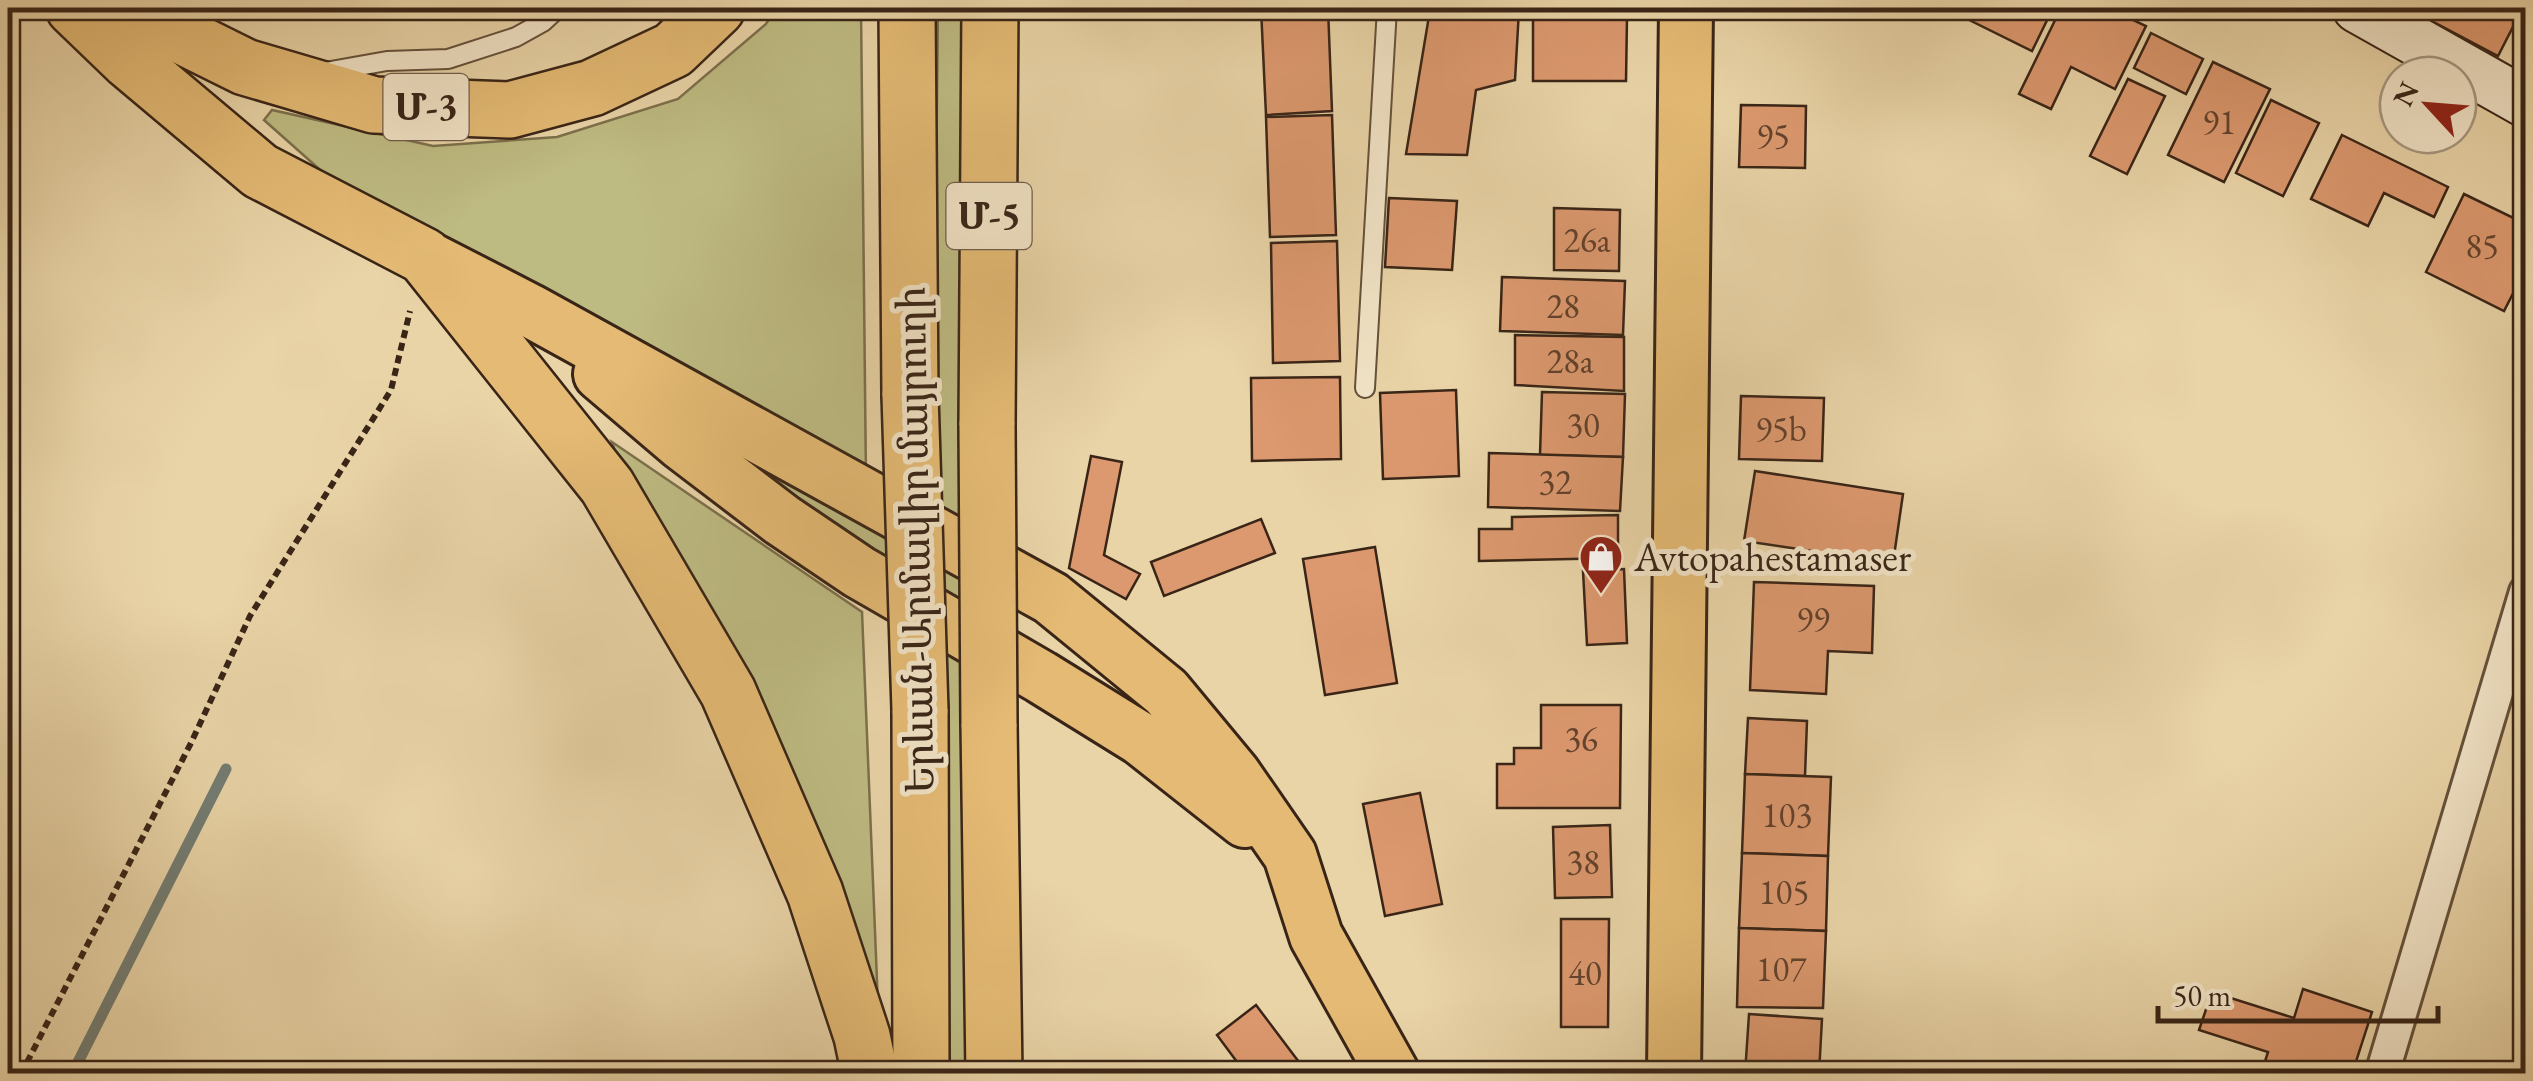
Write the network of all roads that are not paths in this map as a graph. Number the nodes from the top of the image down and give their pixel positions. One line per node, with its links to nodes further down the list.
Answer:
1 (74, 8): 12 (highway)
2 (126, 8): 10 (highway, Մ-3)
3 (558, 8): 10 (lane)
4 (717, 8): 10 (highway, Մ-3)
5 (907, 8): 18 (highway, Երևան-Արմավիր մայրուղի / Մ-5, bridge)
6 (990, 8): 19 (highway, Երևան-Արմավիր մայրուղի / Մ-5, bridge)
7 (1388, 8): 14 (lane)
8 (1686, 8): 21 (main road)
9 (2357, 8): 11 (main road)
10 (245, 67)
11 (2526, 103)
12 (424, 256): 13 (main road); 17 (highway)
13 (529, 310): 16 (main road); 16 (main road)
14 (1365, 388)
15 (2526, 592): 22 (street)
16 (1290, 855): 20 (main road)
17 (870, 1074)
18 (921, 1074)
19 (994, 1074)
20 (1393, 1074)
21 (1674, 1074)
22 (2382, 1074)

